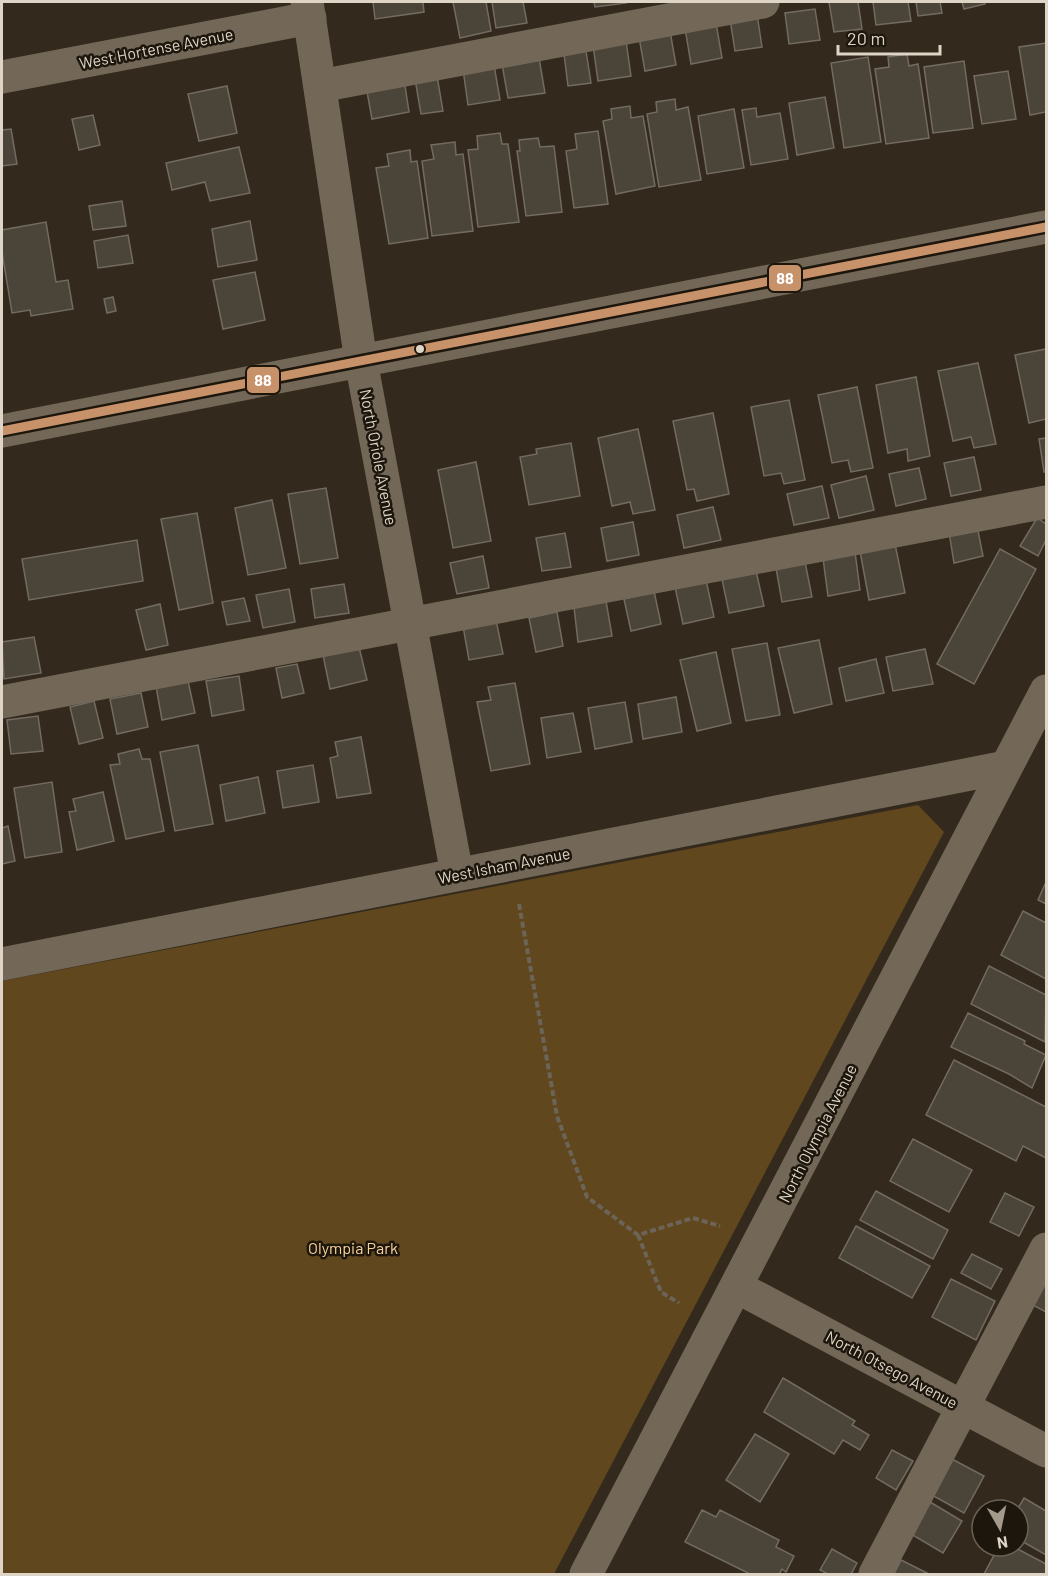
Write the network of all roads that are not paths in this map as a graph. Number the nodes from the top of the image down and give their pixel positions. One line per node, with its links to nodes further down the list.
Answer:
1 (763, 2): 4 (street)
2 (308, 10): 3 (street, West Hortense Avenue); 4 (street, North Oriole Avenue)
3 (2, 77)
4 (320, 86): 6 (street, North Oriole Avenue)
5 (1047, 227): 6 (street)
6 (361, 361): 7 (street); 9 (street, North Oriole Avenue)
7 (2, 430)
8 (1047, 502): 9 (street)
9 (410, 624): 11 (street); 13 (street, North Oriole Avenue)
10 (1047, 691): 12 (street, North Olympia Avenue)
11 (2, 702)
12 (1006, 767): 13 (street, West Isham Avenue); 16 (street, North Olympia Avenue)
13 (457, 874): 14 (street, West Isham Avenue)
14 (2, 964)
15 (1047, 1249): 17 (street)
16 (737, 1287): 17 (street, North Otsego Avenue); 19 (street, North Olympia Avenue)
17 (963, 1407): 18 (street, North Otsego Avenue); 20 (street)
18 (1047, 1451)
19 (586, 1575)
20 (875, 1575)

